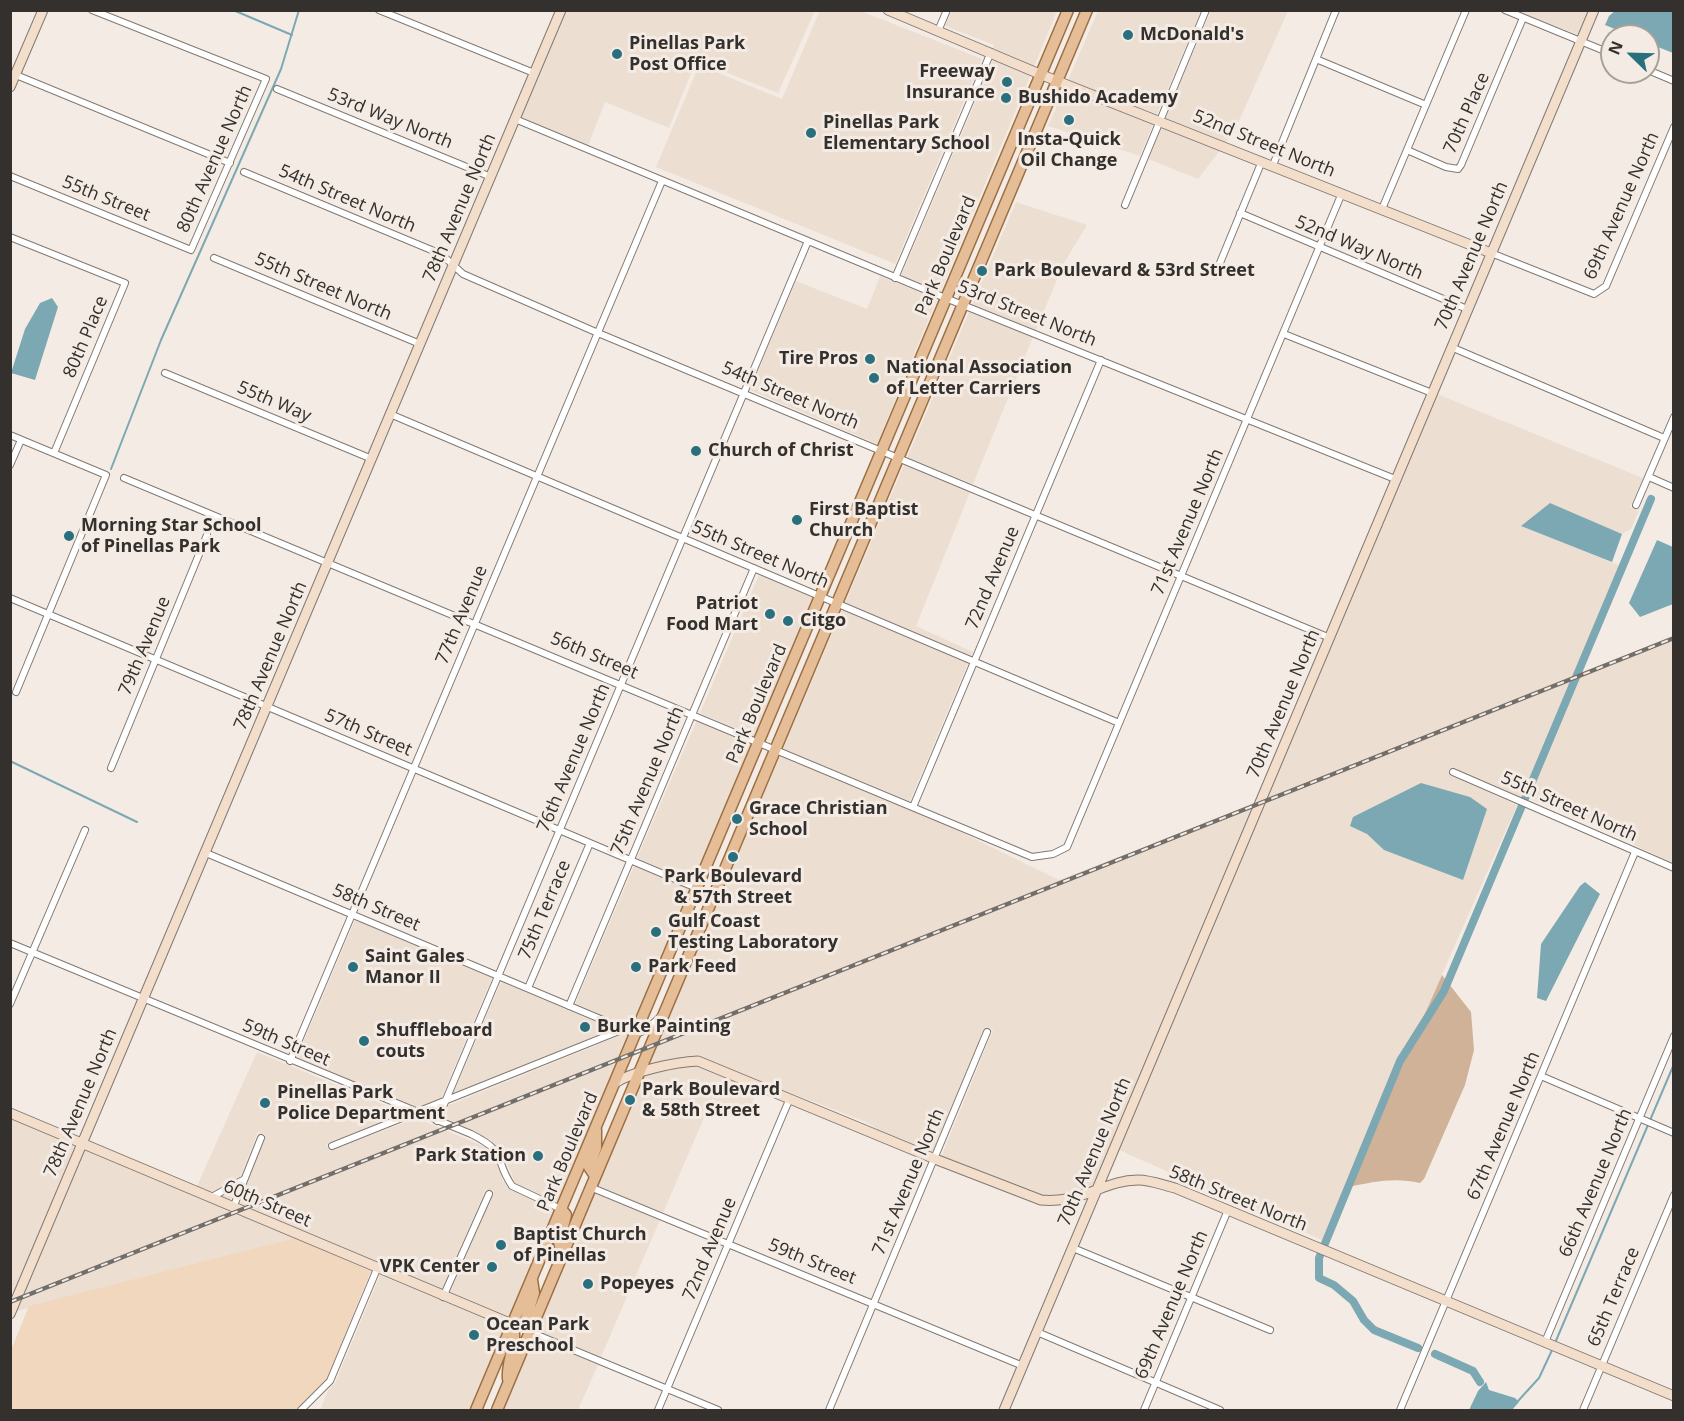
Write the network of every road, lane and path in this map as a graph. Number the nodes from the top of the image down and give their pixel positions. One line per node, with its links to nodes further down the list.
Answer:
1 (43, 10): 21 (street)
2 (92, 10): 34 (street, 80th Avenue North)
3 (379, 10): 20 (street)
4 (561, 10): 20 (street, 78th Avenue North)
5 (888, 10): 15 (street, 52nd Street North)
6 (947, 10): 15 (street)
7 (1068, 10): 22 (main road, Park Boulevard)
8 (1087, 10): 24 (main road, Park Boulevard)
9 (1206, 10): 30 (street)
10 (1336, 10): 19 (street)
11 (1466, 10): 28 (street)
12 (1505, 10): 14 (street)
13 (1594, 10): 16 (street, 70th Avenue North)
14 (1523, 18): 16 (street); 32 (street, 70th Place)
15 (938, 31): 18 (street, 52nd Street North)
16 (1581, 40): 17 (street); 48 (street, 70th Avenue North)
17 (1600, 49)
18 (991, 52): 22 (street, 52nd Street North); 52 (street)
19 (1316, 59): 28 (street); 35 (street)
20 (534, 73): 29 (street, 78th Avenue North)
21 (16, 75): 26 (street); 34 (street)
22 (1041, 75): 24 (street, 52nd Street North); 54 (main road, Park Boulevard)
23 (1660, 75): 25 (street)
24 (1056, 80): 30 (street, 52nd Street North); 55 (main road, Park Boulevard)
25 (1674, 81)
26 (10, 87)
27 (277, 89): 38 (street, 53rd Way North)
28 (1426, 105): 32 (street)
29 (515, 119): 38 (street, 78th Avenue North); 39 (street, 53rd Street North)
30 (1159, 120): 33 (street, 52nd Street North); 41 (street)
31 (1674, 127): 53 (street, 69th Avenue North)
32 (1407, 150): 42 (street)
33 (1262, 160): 35 (street, 52nd Street North); 43 (street)
34 (230, 163): 47 (street, 80th Avenue North)
35 (1273, 165): 40 (street, 52nd Street North)
36 (244, 172): 50 (street, 54th Street North)
37 (10, 176): 47 (street, 55th Street)
38 (491, 177): 50 (street, 78th Avenue North)
39 (662, 181): 45 (street, 53rd Street North); 57 (street, 77th Avenue)
40 (1342, 193): 42 (street, 52nd Street North); 46 (street, 71st Avenue North)
41 (1125, 205)
42 (1382, 209): 48 (street, 52nd Street North)
43 (1240, 213): 46 (street, 52nd Way North); 51 (street)
44 (11, 237): 72 (street, 80th Place)
45 (808, 241): 52 (street, 53rd Street North); 63 (street, 76th Avenue North)
46 (1319, 248): 56 (street, 52nd Way North); 58 (street, 71st Avenue North)
47 (191, 250)
48 (1491, 253): 53 (street, 52nd Street North); 56 (street, 70th Avenue North)
49 (214, 258): 59 (street, 55th Street North)
50 (454, 264): 57 (street, 54th Street North); 59 (street, 78th Avenue North)
51 (1215, 274)
52 (895, 278): 54 (street, 53rd Street North)
53 (1594, 294)
54 (946, 298): 55 (street, 53rd Street North); 71 (main road, Park Boulevard)
55 (962, 305): 61 (street, 53rd Street North); 73 (main road, Park Boulevard)
56 (1467, 309): 60 (street, 70th Avenue North)
57 (598, 333): 63 (street, 54th Street North); 76 (street, 77th Avenue)
58 (1284, 334): 64 (street); 67 (street, 71st Avenue North)
59 (420, 344): 65 (street, 78th Avenue North)
60 (1451, 347): 64 (street, 70th Avenue North); 69 (street)
61 (1101, 360): 67 (street, 53rd Street North); 82 (street, 72nd Avenue)
62 (165, 372): 74 (street, 55th Way)
63 (744, 392): 71 (street, 54th Street North); 84 (street, 76th Avenue North)
64 (1432, 393): 79 (street, 70th Avenue North)
65 (390, 414): 74 (street, 78th Avenue North); 76 (street, 55th Street North)
66 (1674, 417): 69 (street)
67 (1247, 420): 79 (street, 53rd Street North); 87 (street, 71st Avenue North)
68 (10, 435): 70 (street)
69 (1664, 438): 77 (street)
70 (21, 440): 72 (street); 75 (street)
71 (881, 452): 73 (street, 54th Street North); 88 (main road, Park Boulevard)
72 (54, 453): 91 (street)
73 (897, 458): 82 (street, 54th Street North); 90 (main road, Park Boulevard)
74 (372, 459): 85 (street, 78th Avenue North)
75 (10, 465)
76 (537, 477): 84 (street, 55th Street North); 92 (street, 77th Avenue)
77 (1649, 477): 80 (street); 81 (street)
78 (124, 478): 85 (street, 56th Street)
79 (1395, 479): 93 (street, 70th Avenue North)
80 (1674, 488)
81 (1636, 505)
82 (1036, 514): 87 (street, 54th Street North); 95 (street, 72nd Avenue)
83 (207, 535): 94 (street, 79th Avenue)
84 (682, 538): 86 (street, 55th Street North); 96 (street, 76th Avenue North)
85 (328, 561): 92 (street, 56th Street); 98 (street, 78th Avenue North)
86 (754, 568): 88 (street, 55th Street North); 99 (street, 75th Avenue North)
87 (1181, 577): 93 (street, 54th Street North); 100 (street, 71st Avenue North)
88 (820, 596): 90 (street, 55th Street North); 101 (main road, Park Boulevard)
89 (10, 598): 91 (street, 57th Street)
90 (836, 603): 95 (street, 55th Street North); 102 (main road, Park Boulevard)
91 (50, 615): 94 (street, 57th Street); 97 (street)
92 (476, 622): 96 (street, 56th Street); 104 (street, 77th Avenue)
93 (1330, 638): 149 (street, 70th Avenue North)
94 (156, 660): 98 (street, 57th Street); 103 (street, 79th Avenue)
95 (974, 662): 100 (street, 55th Street North); 106 (street, 72nd Avenue)
96 (621, 683): 99 (street, 56th Street); 108 (street, 76th Avenue North)
97 (16, 692)
98 (267, 707): 104 (street, 57th Street); 111 (street, 78th Avenue North)
99 (693, 714): 101 (street, 56th Street); 113 (street, 75th Avenue North)
100 (1119, 723): 112 (street, 71st Avenue North)
101 (758, 743): 102 (street, 56th Street); 115 (main road, Park Boulevard)
102 (774, 750): 106 (street, 56th Street); 116 (main road, Park Boulevard)
103 (111, 768)
104 (414, 769): 108 (street, 57th Street); 117 (street, 77th Avenue)
105 (1453, 772): 110 (street, 55th Street North)
106 (913, 807): 112 (street, 56th Street)
107 (85, 830): 119 (street)
108 (560, 830): 109 (street, 57th Street); 120 (street, 76th Avenue North)
109 (591, 843): 113 (street, 57th Street); 121 (street, 75th Terrace)
110 (1635, 852): 114 (street, 55th Street North); 132 (street, 67th Avenue North)
111 (206, 853): 117 (street, 58th Street); 122 (street, 78th Avenue North)
112 (1053, 854)
113 (631, 860): 115 (street, 57th Street); 124 (street, 75th Avenue North)
114 (1674, 868)
115 (697, 888): 116 (street, 57th Street); 128 (main road, Park Boulevard)
116 (713, 895): 125 (main road, Park Boulevard)
117 (352, 915): 120 (street, 58th Street); 130 (street, 77th Avenue)
118 (10, 943): 119 (street, 59th Street)
119 (33, 952): 122 (street, 59th Street); 123 (street)
120 (498, 976): 121 (street, 58th Street); 135 (street, 76th Avenue North)
121 (528, 988): 124 (street, 58th Street)
122 (143, 1000): 130 (street, 59th Street); 143 (street, 78th Avenue North)
123 (10, 1004)
124 (569, 1005): 126 (street, 58th Street)
125 (663, 1015): 128 (street); 131 (main road, Park Boulevard)
126 (624, 1029): 128 (street, 58th Street); 135 (street)
127 (987, 1032): 145 (street, 71st Avenue North)
128 (636, 1034): 133 (main road, Park Boulevard)
129 (1674, 1036): 138 (street, 66th Avenue North)
130 (290, 1061): 137 (street, 59th Street)
131 (639, 1072): 133 (street, 58th Street North); 134 (street, 58th Street North); 146 (main road, Park Boulevard)
132 (1541, 1076): 138 (street); 163 (street, 67th Avenue North)
133 (615, 1083): 140 (main road, Park Boulevard)
134 (790, 1098): 145 (street, 58th Street North); 156 (street, 72nd Avenue)
135 (445, 1102): 137 (street); 139 (street, 76th Avenue North)
136 (10, 1113): 143 (street, 60th Street)
137 (416, 1113): 139 (street, 59th Street); 144 (street)
138 (1642, 1119): 141 (street); 170 (street, 66th Avenue North)
139 (437, 1121): 154 (street, 59th Street)
140 (596, 1127): 146 (main road); 154 (main road, Park Boulevard)
141 (1674, 1133)
142 (261, 1137): 147 (street)
143 (82, 1144): 152 (street, 60th Street); 165 (street, 78th Avenue North)
144 (332, 1146)
145 (935, 1159): 149 (street, 58th Street North); 164 (street, 71st Avenue North)
146 (595, 1176): 148 (main road, Park Boulevard)
147 (244, 1180): 152 (street); 153 (street)
148 (590, 1187): 156 (street, 59th Street); 158 (main road, Park Boulevard)
149 (1097, 1191): 155 (street, 58th Street North); 157 (street, 70th Avenue North)
150 (489, 1194): 161 (street)
151 (1674, 1195): 171 (street, 65th Terrace)
152 (210, 1198): 153 (street, 60th Street)
153 (233, 1208): 159 (street, 60th Street)
154 (561, 1209): 158 (main road); 160 (main road, Park Boulevard)
155 (1228, 1210): 162 (street, 69th Avenue North); 163 (street, 58th Street North)
156 (728, 1244): 164 (street, 59th Street); 175 (street, 72nd Avenue)
157 (1073, 1248): 162 (street); 169 (street, 70th Avenue North)
158 (562, 1255): 168 (main road, Park Boulevard)
159 (377, 1269): 161 (street, 60th Street); 177 (street)
160 (532, 1280): 166 (main road, Park Boulevard); 168 (main road)
161 (443, 1297): 166 (street, 60th Street)
162 (1191, 1297): 167 (street); 174 (street, 69th Avenue North)
163 (1447, 1301): 170 (street, 58th Street North); 186 (street, 67th Avenue North)
164 (874, 1304): 172 (street, 59th Street); 182 (street, 71st Avenue North)
165 (10, 1314)
166 (512, 1324): 173 (main road); 178 (main road, Park Boulevard)
167 (1270, 1330)
168 (530, 1332): 173 (main road, Park Boulevard); 175 (street)
169 (1037, 1332): 172 (street, 70th Avenue North); 174 (street)
170 (1547, 1342): 171 (street, 58th Street North)
171 (1602, 1365): 176 (street, 58th Street North); 187 (street, 65th Terrace)
172 (1023, 1366): 183 (street, 70th Avenue North)
173 (508, 1383): 179 (main road, Park Boulevard)
174 (1156, 1383): 184 (street, 69th Avenue North); 185 (street)
175 (667, 1389): 180 (street, 72nd Avenue); 181 (street)
176 (1674, 1396)
177 (302, 1410)
178 (476, 1410)
179 (496, 1410)
180 (658, 1410)
181 (718, 1410)
182 (829, 1410)
183 (1004, 1410)
184 (1144, 1410)
185 (1220, 1410)
186 (1400, 1410)
187 (1583, 1410)

